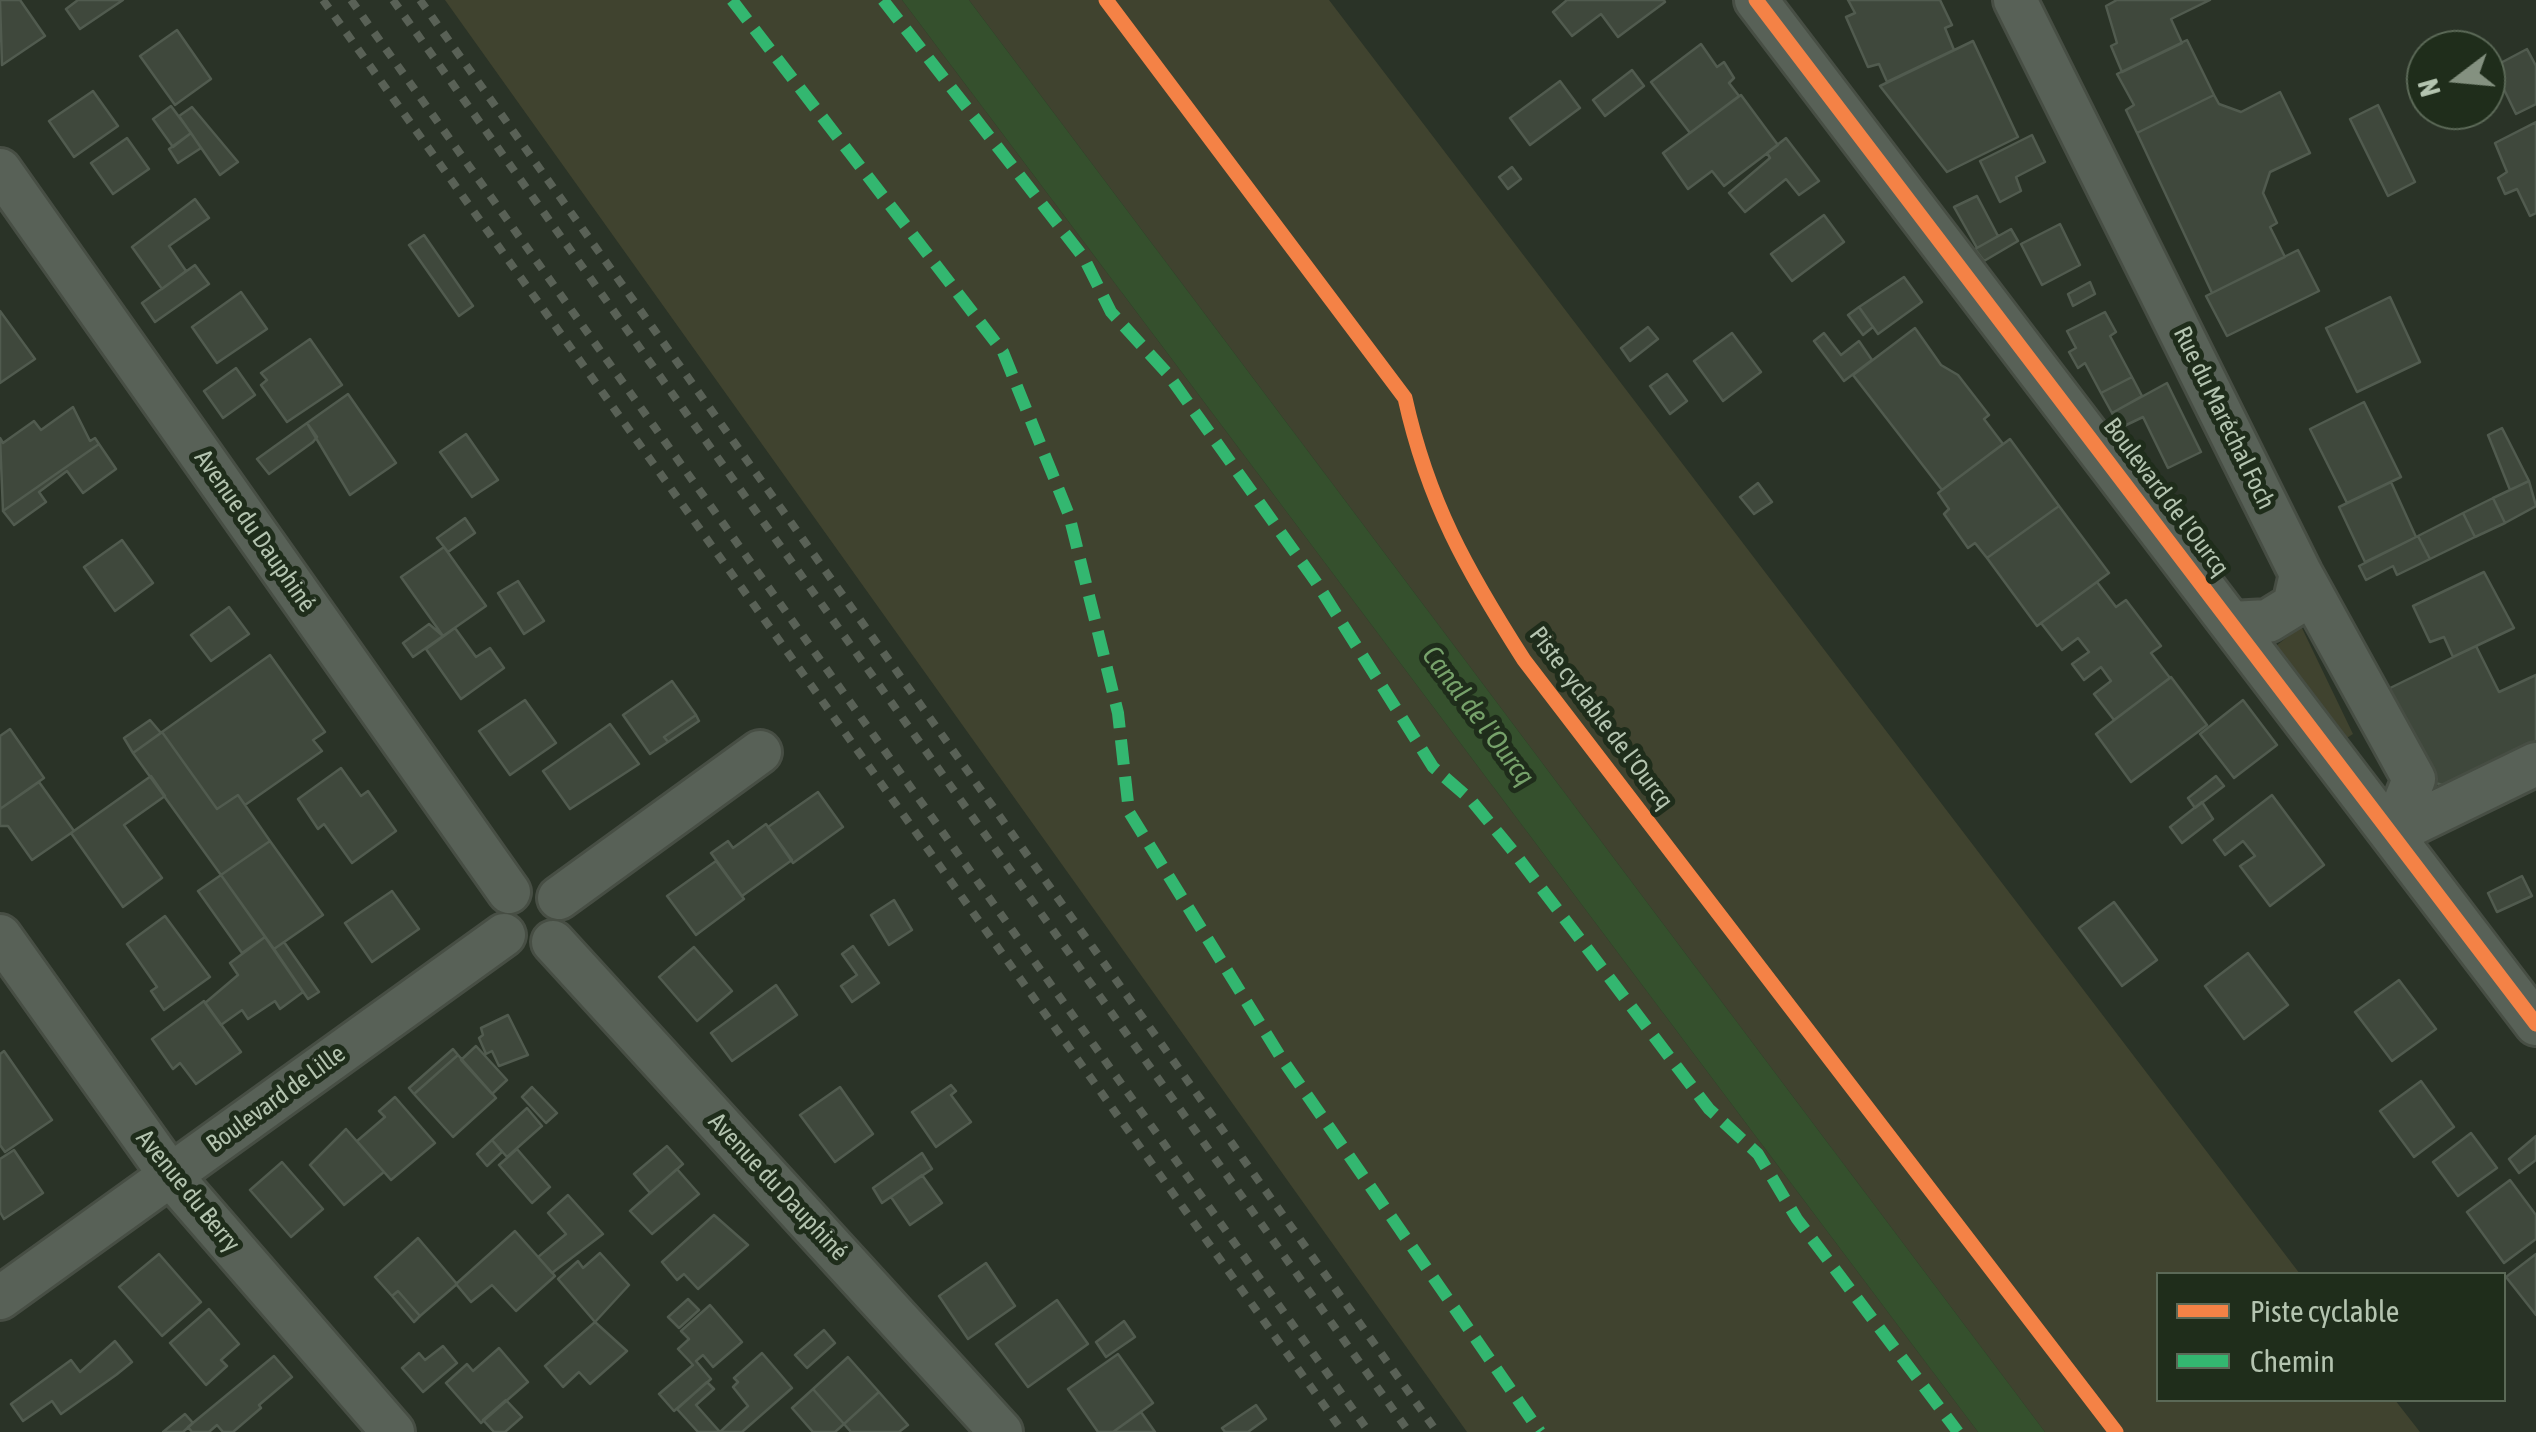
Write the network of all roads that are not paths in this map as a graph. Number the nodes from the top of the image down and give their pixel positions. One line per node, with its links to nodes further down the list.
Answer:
1 (1756, 0): 5 (street, Boulevard de l'Ourcq)
2 (2015, 0): 4 (street, Rue du Maréchal Foch)
3 (0, 170): 9 (street, Avenue du Dauphiné)
4 (2301, 574): 5 (street); 8 (street, Rue du Maréchal Foch)
5 (2231, 623): 8 (street, Boulevard de l'Ourcq)
6 (760, 752): 10 (street)
7 (2536, 764): 8 (street)
8 (2392, 834): 14 (street, Boulevard de l'Ourcq)
9 (510, 892): 10 (street); 11 (street)
10 (559, 898): 13 (street)
11 (504, 934): 13 (street); 15 (street, Boulevard de Lille)
12 (0, 936): 15 (street, Avenue du Berry)
13 (553, 942): 18 (street, Avenue du Dauphiné)
14 (2536, 1024)
15 (171, 1176): 16 (street, Boulevard de Lille); 17 (street, Avenue du Berry)
16 (0, 1298)
17 (393, 1432)
18 (1001, 1432)

